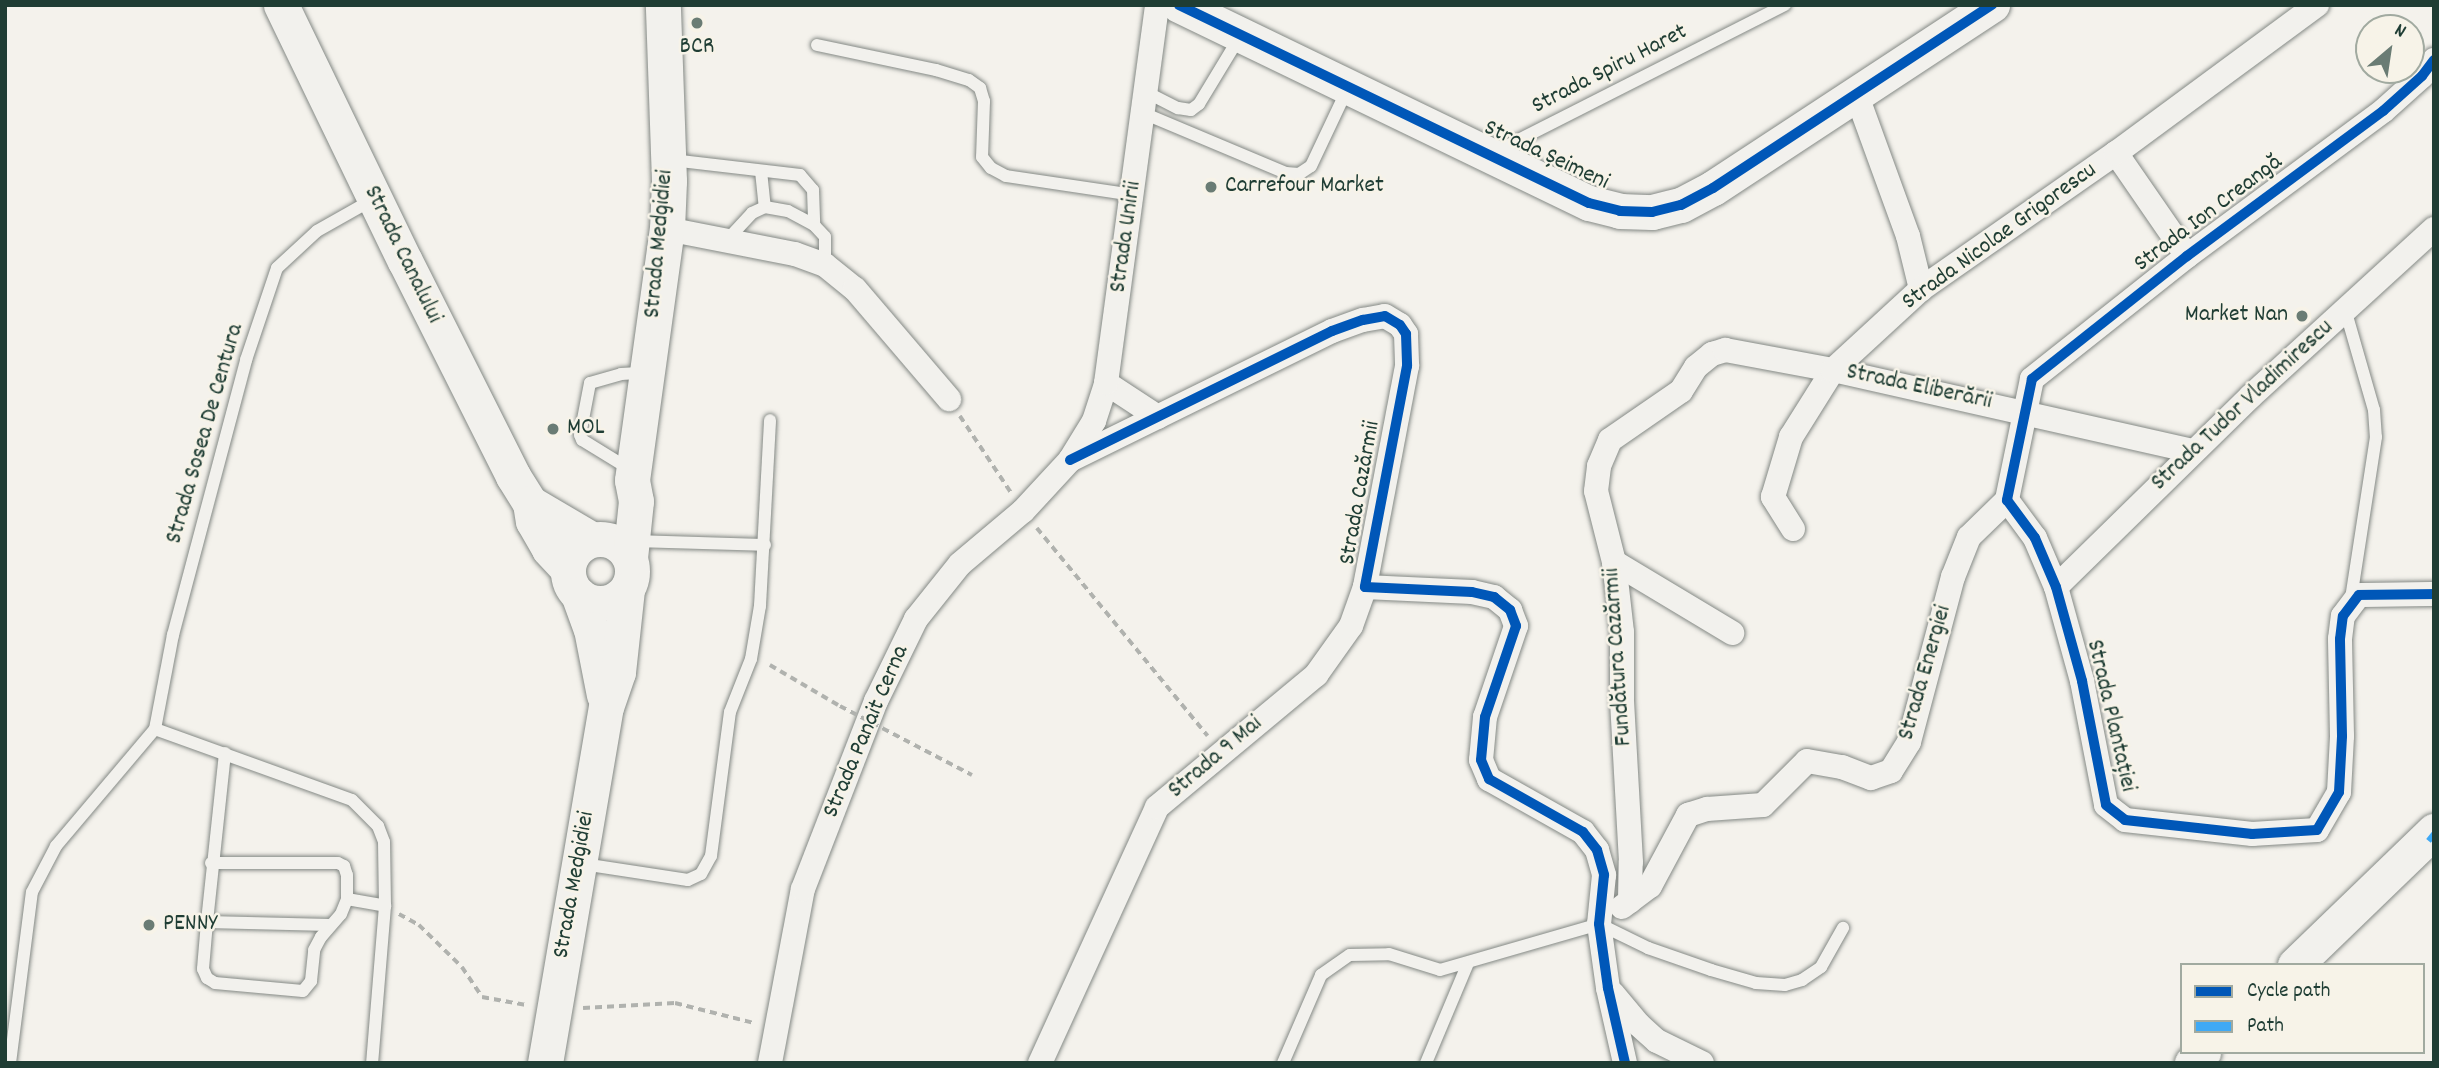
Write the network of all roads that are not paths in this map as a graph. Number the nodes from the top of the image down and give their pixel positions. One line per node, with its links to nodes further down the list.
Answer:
1 (281, 5): 19 (main road, Strada Canalului)
2 (663, 5): 16 (main road, Strada Medgidiei)
3 (1157, 5): 13 (street, Strada Unirii)
4 (1179, 5): 8 (main road, Strada Șeimeni)
5 (1785, 5): 15 (lane, Strada Spiru Haret)
6 (1992, 5): 12 (main road, Strada Șeimeni)
7 (2309, 8): 14 (street, Strada Nicolae Grigorescu)
8 (1241, 35): 11 (main road, Strada Șeimeni); 13 (lane)
9 (817, 45): 18 (lane)
10 (2434, 60): 25 (street, Strada Ion Creangă)
11 (1349, 87): 13 (lane); 15 (main road, Strada Șeimeni)
12 (1857, 96): 15 (main road, Strada Șeimeni); 27 (street)
13 (1144, 103): 18 (street, Strada Unirii)
14 (2116, 153): 25 (street); 27 (street, Strada Nicolae Grigorescu)
15 (1491, 155)
16 (668, 159): 17 (lane); 22 (main road, Strada Medgidiei)
17 (761, 171): 20 (lane); 21 (lane)
18 (1133, 195): 32 (street, Strada Unirii)
19 (374, 199): 41 (main road, Strada Canalului); 53 (lane, Strada Sosea De Centura)
20 (765, 207): 21 (lane); 24 (lane)
21 (814, 225): 26 (lane)
22 (667, 229): 24 (street); 31 (main road, Strada Medgidiei)
23 (2434, 229): 28 (street, Strada Tudor Vladimirescu)
24 (727, 240): 26 (street)
25 (2186, 256): 34 (street, Strada Ion Creangă)
26 (825, 265): 33 (street)
27 (1921, 289): 30 (street, Strada Nicolae Grigorescu)
28 (2345, 309): 37 (street, Strada Tudor Vladimirescu); 50 (lane)
29 (1725, 350): 30 (street, Strada Eliberării); 45 (street, Fundătura Cazărmii)
30 (1833, 370): 34 (street, Strada Eliberării); 42 (street, Strada Nicolae Grigorescu)
31 (647, 373): 39 (main road, Strada Medgidiei); 39 (lane)
32 (1106, 383): 35 (street); 38 (street, Strada Unirii)
33 (949, 399)
34 (2026, 411): 37 (street, Strada Eliberării); 40 (street)
35 (1158, 417): 38 (street, Strada Cazărmii); 47 (street, Strada Cazărmii)
36 (770, 420): 43 (lane)
37 (2193, 452): 48 (street, Strada Tudor Vladimirescu)
38 (1070, 460): 71 (street, Strada Panait Cerna)
39 (632, 476): 44 (main road, Strada Medgidiei)
40 (2007, 500): 48 (street, Strada Plantației); 59 (street, Strada Energiei)
41 (530, 503): 44 (main road, Strada Canalului); 46 (main road, Strada Canalului)
42 (1793, 529)
43 (765, 545): 44 (lane); 57 (lane)
44 (615, 551): 46 (main road); 46 (main road); 52 (main road, Strada Medgidiei)
45 (1614, 562): 51 (street); 59 (street, Fundătura Cazărmii)
46 (572, 581): 52 (main road, Strada Medgidiei)
47 (1365, 587): 62 (street, Strada Cazărmii); 72 (street, Strada 9 Mai)
48 (2056, 587): 50 (street, Strada Plantației)
49 (2434, 594): 50 (street)
50 (2350, 603)
51 (1731, 633)
52 (606, 707): 57 (main road, Strada Medgidiei)
53 (155, 729): 54 (lane); 68 (lane)
54 (225, 753): 56 (lane); 60 (lane)
55 (2434, 831): 66 (main road)
56 (211, 863): 58 (lane); 61 (lane)
57 (580, 863): 70 (main road, Strada Medgidiei)
58 (347, 899): 60 (lane); 63 (lane)
59 (1630, 901): 62 (street, Strada Energiei)
60 (385, 906): 69 (lane)
61 (207, 922): 63 (lane); 63 (lane)
62 (1599, 924): 64 (lane); 65 (lane); 67 (street)
63 (330, 925)
64 (1843, 928)
65 (1468, 963): 73 (lane); 74 (lane)
66 (2297, 963)
67 (1608, 988): 75 (street); 76 (street)
68 (10, 1063)
69 (372, 1063)
70 (545, 1063)
71 (770, 1063)
72 (1040, 1063)
73 (1283, 1063)
74 (1426, 1063)
75 (1625, 1063)
76 (1702, 1063)

